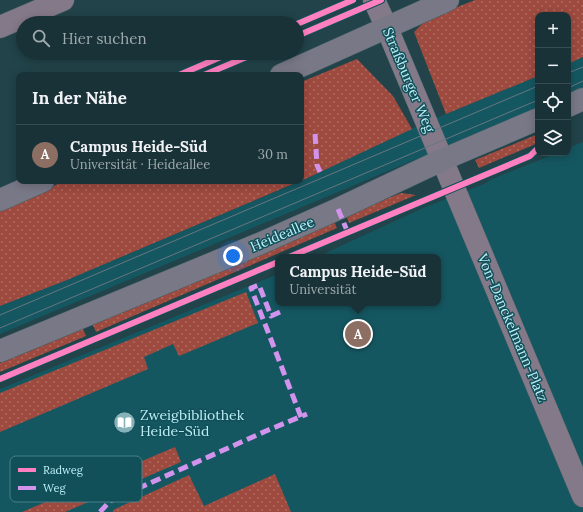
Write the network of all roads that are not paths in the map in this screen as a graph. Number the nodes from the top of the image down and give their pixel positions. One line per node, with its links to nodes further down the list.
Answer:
1 (63, 0): 4 (street)
2 (374, 0): 7 (street, Straßburger Weg)
3 (448, 0): 7 (main road)
4 (24, 16)
5 (16, 19): 6 (street)
6 (0, 26)
7 (387, 28): 8 (main road); 12 (street, Straßburger Weg)
8 (288, 72)
9 (583, 99): 10 (main road)
10 (571, 105)
11 (536, 120): 12 (main road, Heideallee)
12 (442, 160): 15 (main road, Heideallee); 16 (street, Von-Danckelmann-Platz)
13 (36, 184): 14 (main road)
14 (0, 200)
15 (0, 351)
16 (583, 496)

